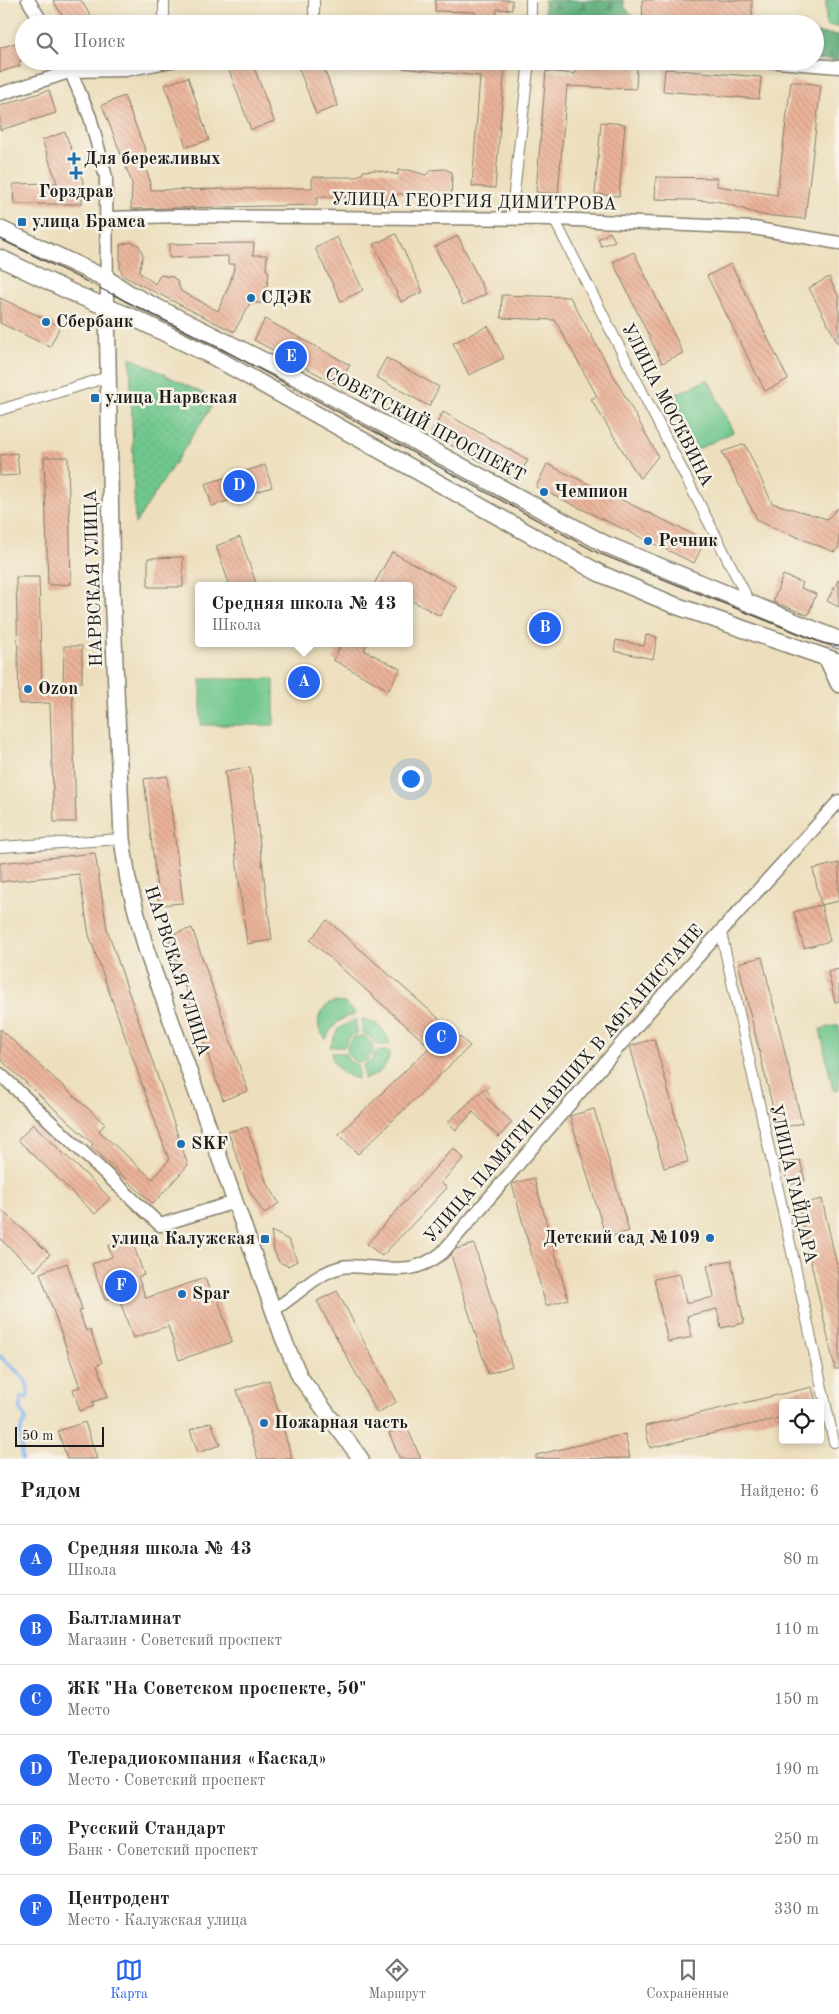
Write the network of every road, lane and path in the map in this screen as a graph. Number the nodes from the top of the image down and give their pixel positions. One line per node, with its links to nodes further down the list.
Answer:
1 (28, 0): 5 (street)
2 (164, 0): 6 (street)
3 (314, 0): 7 (street)
4 (531, 0): 8 (street)
5 (37, 15)
6 (164, 15)
7 (314, 15)
8 (531, 15)
9 (824, 66): 10 (street)
10 (839, 67)
11 (59, 70): 14 (street)
12 (70, 70): 15 (street)
13 (528, 70): 16 (street)
14 (0, 94)
15 (108, 218): 16 (street, УЛИЦА ГЕОРГИЯ ДИМИТРОВА); 21 (street)
16 (511, 219): 17 (street, УЛИЦА ГЕОРГИЯ ДИМИТРОВА)
17 (554, 219): 19 (street, УЛИЦА ГЕОРГИЯ ДИМИТРОВА); 25 (street, УЛИЦА МОСКВИНА)
18 (0, 229): 21 (main road, СОВЕТСКИЙ ПРОСПЕКТ)
19 (839, 244)
20 (0, 258): 22 (main road)
21 (107, 279): 22 (street); 25 (main road, СОВЕТСКИЙ ПРОСПЕКТ)
22 (108, 306): 23 (main road, НАРВСКАЯ УЛИЦА); 27 (main road)
23 (108, 377): 24 (street); 30 (main road, НАРВСКАЯ УЛИЦА)
24 (0, 410)
25 (752, 606): 26 (main road, СОВЕТСКИЙ ПРОСПЕКТ)
26 (839, 640)
27 (833, 660): 28 (main road)
28 (839, 684)
29 (839, 801): 32 (street, УЛИЦА ПАМЯТИ ПАВШИХ В АФГАНИСТАНЕ)
30 (122, 839): 31 (street); 34 (main road, НАРВСКАЯ УЛИЦА)
31 (0, 847)
32 (721, 932): 35 (street, УЛИЦА ПАМЯТИ ПАВШИХ В АФГАНИСТАНЕ); 36 (street, УЛИЦА ГАЙДАРА)
33 (0, 1074): 34 (street)
34 (235, 1202): 35 (main road, НАРВСКАЯ УЛИЦА)
35 (273, 1310): 37 (main road, НАРВСКАЯ УЛИЦА)
36 (834, 1442)
37 (360, 1459)

